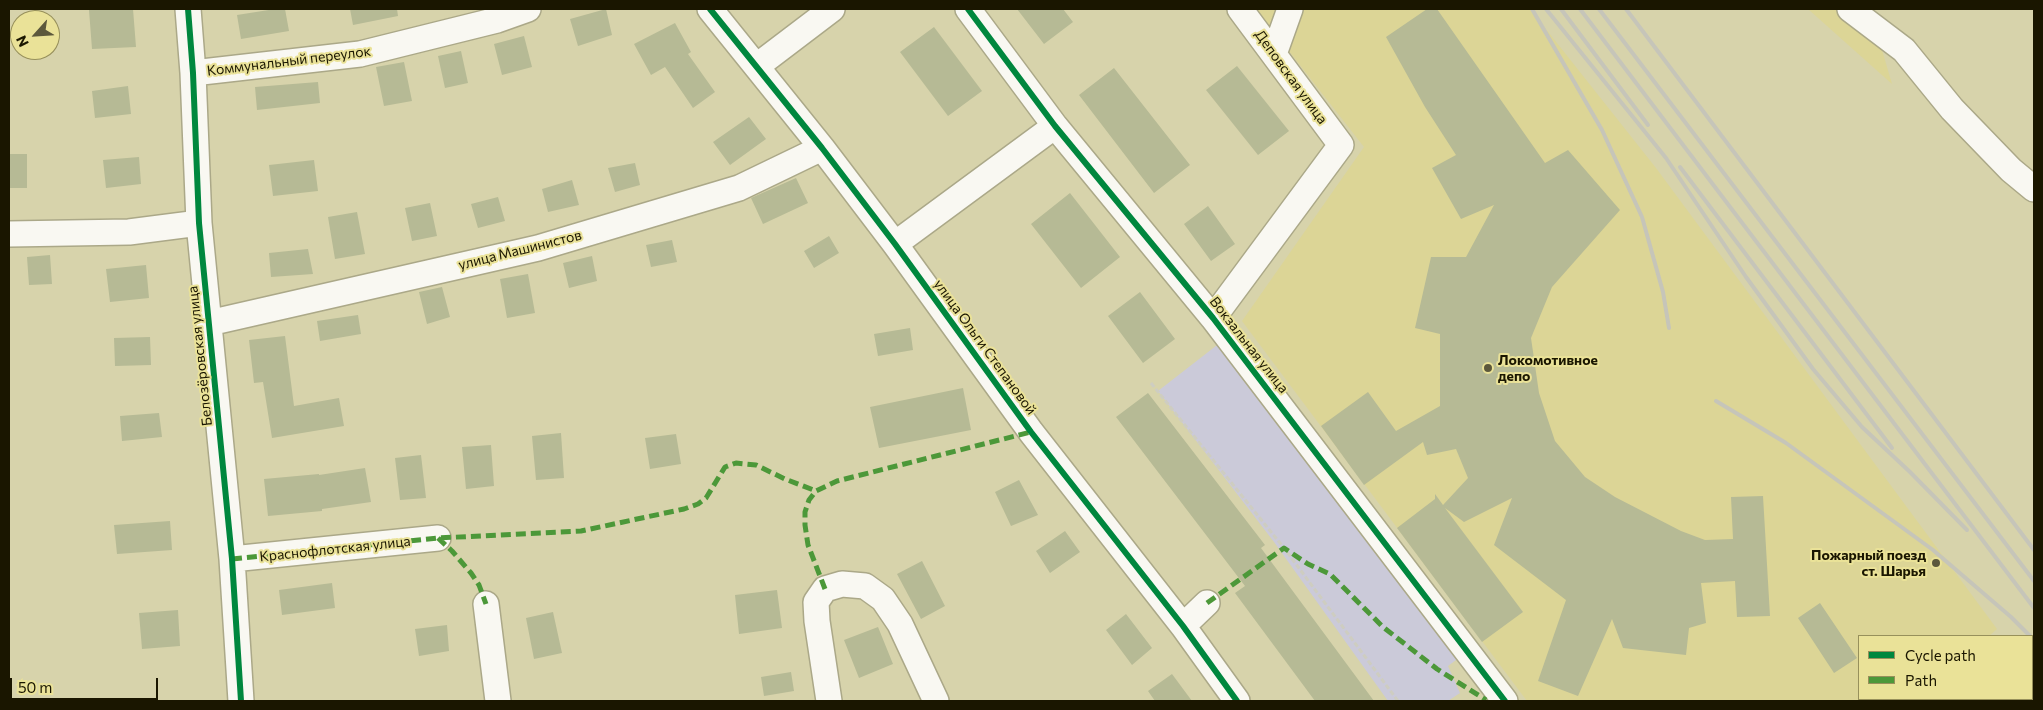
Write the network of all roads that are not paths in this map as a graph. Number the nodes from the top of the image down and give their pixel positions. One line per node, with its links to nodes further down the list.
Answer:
1 (188, 9): 11 (street, Белозёровская улица)
2 (528, 9): 11 (street, Коммунальный переулок)
3 (710, 9): 10 (street, улица Ольги Степановой)
4 (832, 9): 10 (street)
5 (968, 9): 12 (street, Вокзальная улица)
6 (1240, 9): 9 (street, Деповская улица)
7 (1290, 9): 9 (street)
8 (1850, 9): 14 (street)
9 (1274, 54): 18 (street, Деповская улица)
10 (757, 66): 13 (street, улица Ольги Степановой)
11 (193, 73): 15 (street, Белозёровская улица)
12 (1055, 126): 17 (street); 18 (street, Вокзальная улица)
13 (822, 148): 17 (street, улица Ольги Степановой); 19 (street, улица Машинистов)
14 (2034, 188)
15 (200, 223): 16 (street); 19 (street, Белозёровская улица)
16 (9, 234)
17 (895, 244): 24 (street, улица Ольги Степановой)
18 (1212, 318): 30 (street, Вокзальная улица)
19 (209, 323): 21 (street, Белозёровская улица)
20 (438, 538): 21 (street, Краснофлотская улица)
21 (232, 559): 25 (street, Белозёровская улица)
22 (1207, 603): 24 (street)
23 (486, 604): 26 (street)
24 (1183, 626): 29 (street, улица Ольги Степановой)
25 (241, 701)
26 (498, 701)
27 (829, 701): 28 (street)
28 (936, 701)
29 (1237, 701)
30 (1505, 701)

